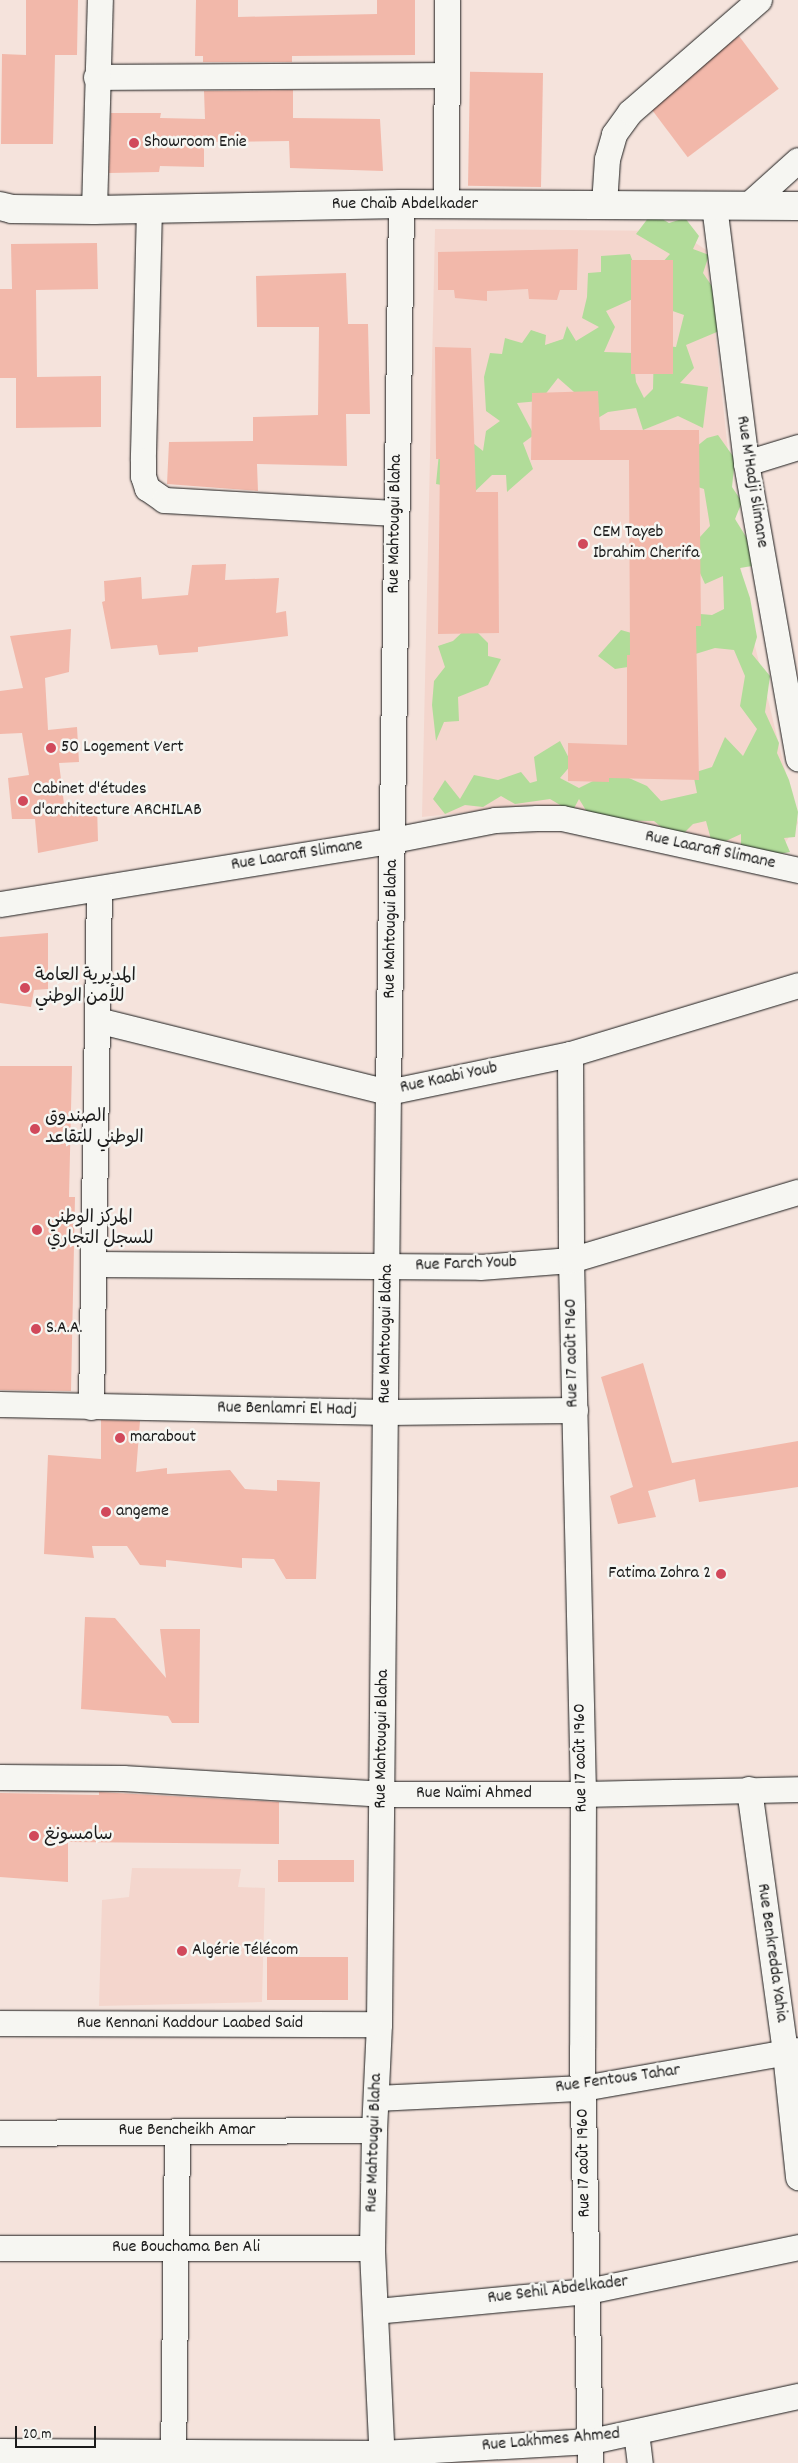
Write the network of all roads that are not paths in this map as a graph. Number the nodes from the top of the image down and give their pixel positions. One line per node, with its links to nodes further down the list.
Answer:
1 (100, 0): 5 (street)
2 (447, 0): 4 (street)
3 (759, 0): 9 (street)
4 (447, 75): 5 (street); 8 (street)
5 (96, 77): 15 (street)
6 (798, 160): 11 (street)
7 (401, 204): 8 (street, Rue Chaïb Abdelkader); 13 (street, Rue Chaïb Abdelkader); 18 (street, Rue Mahtougui Blaha)
8 (446, 204): 9 (street, Rue Chaïb Abdelkader)
9 (604, 204): 10 (street, Rue Chaïb Abdelkader)
10 (714, 205): 11 (street, Rue Chaïb Abdelkader); 17 (street, Rue M'Hadji Slimane)
11 (748, 205): 12 (street, Rue Chaïb Abdelkader)
12 (798, 206)
13 (149, 208): 15 (street, Rue Chaïb Abdelkader); 18 (street)
14 (4, 209): 15 (street, Rue Chaïb Abdelkader)
15 (94, 210)
16 (798, 447): 17 (street)
17 (746, 463): 19 (street, Rue M'Hadji Slimane)
18 (396, 513): 20 (street, Rue Mahtougui Blaha)
19 (798, 758)
20 (393, 840): 21 (street, Rue Laarafi Slimane); 22 (street, Rue Laarafi Slimane); 27 (street, Rue Mahtougui Blaha)
21 (798, 870)
22 (99, 889): 23 (street, Rue Laarafi Slimane); 25 (street)
23 (0, 904)
24 (798, 985): 26 (street, Rue Kaabi Youb)
25 (97, 1020): 27 (street, Rue Kaabi Youb); 30 (street)
26 (570, 1054): 27 (street, Rue Kaabi Youb); 29 (street, Rue 17 août 1960)
27 (388, 1092): 31 (street, Rue Mahtougui Blaha)
28 (798, 1192): 29 (street, Rue Farch Youb)
29 (571, 1260): 31 (street, Rue Farch Youb); 34 (street, Rue 17 août 1960)
30 (94, 1264): 31 (street, Rue Farch Youb); 33 (street)
31 (388, 1267): 35 (street, Rue Mahtougui Blaha)
32 (0, 1404): 33 (street, Rue Benlamri El Hadj)
33 (91, 1407): 35 (street, Rue Benlamri El Hadj)
34 (575, 1410): 35 (street, Rue Benlamri El Hadj); 40 (street, Rue 17 août 1960)
35 (387, 1412): 39 (street, Rue Mahtougui Blaha)
36 (0, 1776): 39 (street, Rue Naïmi Ahmed)
37 (749, 1789): 38 (street, Rue Naïmi Ahmed); 40 (street, Rue Naïmi Ahmed); 43 (street, Rue Benkredda Yahia)
38 (798, 1789)
39 (382, 1794): 40 (street, Rue Naïmi Ahmed); 42 (street, Rue Mahtougui Blaha)
40 (583, 1794): 44 (street, Rue 17 août 1960)
41 (0, 2023): 42 (street, Rue Kennani Kaddour Laabed Said)
42 (379, 2024): 45 (street, Rue Mahtougui Blaha)
43 (791, 2052): 44 (street, Rue Fentous Tahar); 49 (street, Rue Benkredda Yahia)
44 (583, 2088): 45 (street, Rue Fentous Tahar); 54 (street, Rue 17 août 1960)
45 (376, 2098): 46 (street, Rue Mahtougui Blaha)
46 (374, 2130): 47 (street, Rue Bencheikh Amar); 52 (street, Rue Mahtougui Blaha)
47 (176, 2131): 48 (street, Rue Bencheikh Amar); 51 (street)
48 (0, 2133)
49 (798, 2177)
50 (0, 2248): 51 (street, Rue Bouchama Ben Ali)
51 (176, 2248): 52 (street, Rue Bouchama Ben Ali); 60 (street)
52 (372, 2248): 55 (street, Rue Mahtougui Blaha)
53 (798, 2248): 54 (street, Rue Sehil Abdelkader)
54 (588, 2291): 55 (street, Rue Sehil Abdelkader); 59 (street, Rue 17 août 1960)
55 (376, 2311): 61 (street, Rue Mahtougui Blaha)
56 (798, 2396): 57 (street, Rue Lakhmes Ahmed)
57 (636, 2432): 59 (street, Rue Lakhmes Ahmed); 62 (street)
58 (0, 2451): 60 (street, Rue Lakhmes Ahmed)
59 (590, 2452): 61 (street, Rue Lakhmes Ahmed)
60 (173, 2457): 61 (street, Rue Lakhmes Ahmed)
61 (382, 2458)
62 (640, 2463)

